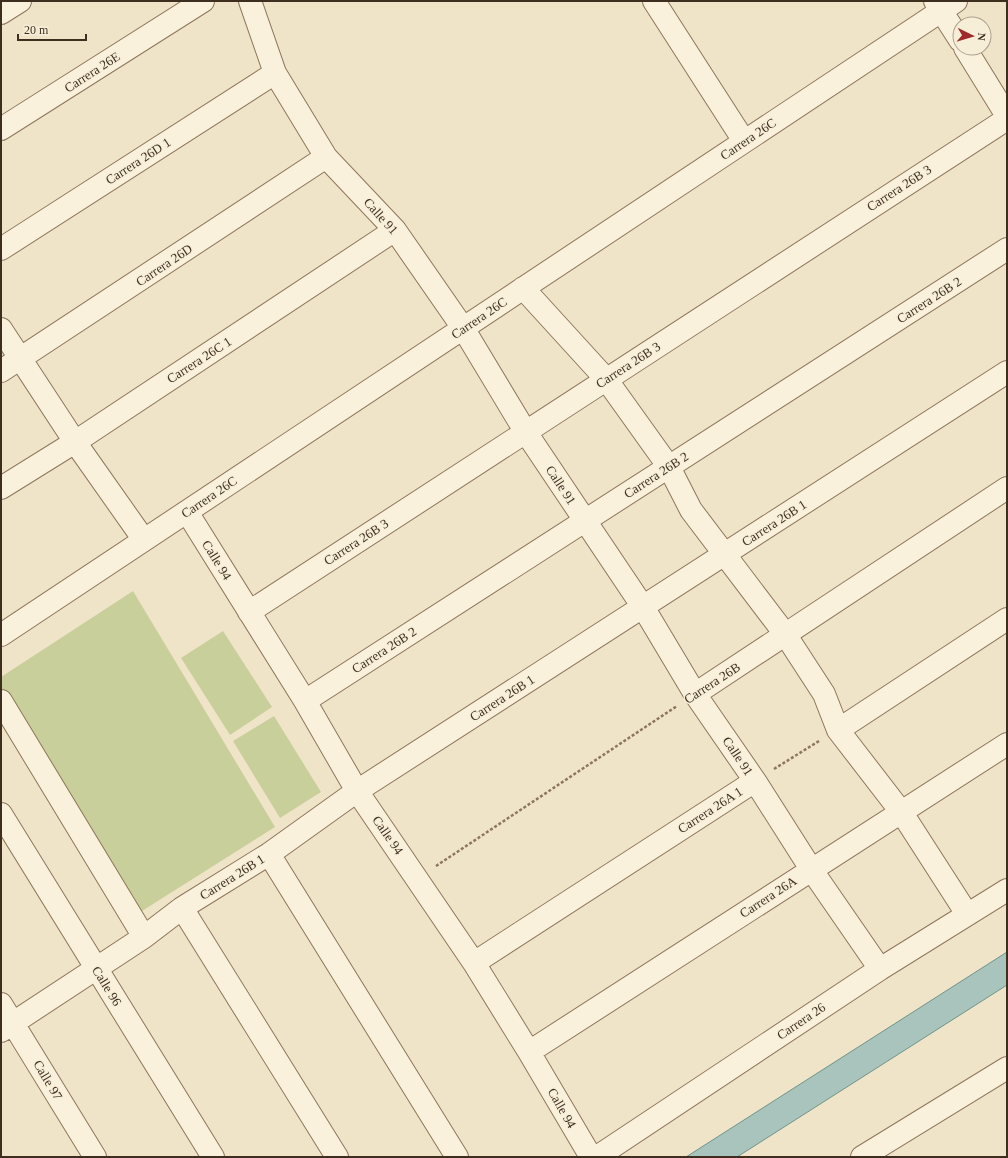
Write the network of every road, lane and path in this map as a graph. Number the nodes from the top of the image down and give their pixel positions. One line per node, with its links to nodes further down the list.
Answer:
1 (20, 1): 6 (street)
2 (203, 1): 11 (street, Carrera 26E)
3 (654, 1): 12 (street)
4 (256, 4): 9 (street, Calle 91)
5 (944, 4): 7 (street); 12 (street, Carrera 26C)
6 (1, 13)
7 (952, 22)
8 (970, 56): 10 (street)
9 (275, 73): 13 (street, Calle 91); 16 (street, Carrera 26D 1)
10 (1007, 117): 23 (street, Carrera 26B 3)
11 (1, 129)
12 (744, 141): 17 (street, Carrera 26C)
13 (326, 157): 14 (street, Calle 91); 20 (street, Carrera 26D)
14 (395, 230): 18 (street, Calle 91); 25 (street, Carrera 26C 1)
15 (1007, 249): 26 (street, Carrera 26B 2)
16 (1, 250)
17 (523, 288): 18 (street, Carrera 26C); 23 (street)
18 (463, 328): 24 (street, Calle 91); 29 (street, Carrera 26C)
19 (1, 329): 20 (street)
20 (21, 360): 21 (street, Carrera 26D); 25 (street)
21 (1, 371)
22 (1007, 372): 32 (street, Carrera 26B 1)
23 (606, 379): 24 (street, Carrera 26B 3); 26 (street)
24 (525, 432): 30 (street, Calle 91); 34 (street, Carrera 26B 3)
25 (75, 442): 27 (street, Carrera 26C 1); 31 (street)
26 (669, 467): 30 (street, Carrera 26B 2); 32 (street)
27 (1, 488)
28 (1007, 488): 36 (street, Carrera 26B)
29 (187, 512): 31 (street, Carrera 26C); 34 (street, Calle 94)
30 (585, 522): 33 (street, Calle 91); 40 (street, Carrera 26B 2)
31 (144, 540): 37 (street, Carrera 26C)
32 (724, 555): 33 (street, Carrera 26B 1); 36 (street)
33 (643, 607): 38 (street, Calle 91); 44 (street, Carrera 26B 1)
34 (249, 612): 40 (street, Calle 94)
35 (1007, 619): 41 (street)
36 (785, 634): 38 (street, Carrera 26B); 41 (street)
37 (1, 635)
38 (695, 694): 43 (street, Calle 91); 49 (path, Carrera 26B)
39 (1, 701): 53 (street)
40 (305, 701): 44 (street, Calle 94)
41 (838, 730): 43 (path, Carrera 26A 1); 45 (street)
42 (1007, 744): 45 (street, Carrera 26A)
43 (755, 781): 48 (street, Calle 91); 54 (street, Carrera 26A 1)
44 (357, 791): 47 (street, Carrera 26B 1); 49 (street, Calle 94)
45 (902, 813): 48 (street, Carrera 26A); 52 (street)
46 (1, 814): 55 (street, Calle 96)
47 (269, 854): 51 (street, Carrera 26B 1); 64 (street)
48 (811, 869): 56 (street, Calle 91); 59 (street, Carrera 26A)
49 (418, 878): 54 (street, Calle 94)
50 (1007, 890): 52 (street, Carrera 26)
51 (182, 908): 53 (street, Carrera 26B 1); 63 (street)
52 (967, 914): 56 (street, Carrera 26)
53 (144, 937): 55 (street, Carrera 26B 1)
54 (474, 963): 59 (street, Calle 94)
55 (96, 969): 58 (street, Carrera 26B 1); 62 (street, Calle 96)
56 (880, 969): 66 (street, Carrera 26)
57 (1, 1004): 58 (street, Calle 97)
58 (7, 1027): 61 (street, Calle 97)
59 (529, 1052): 65 (street, Calle 94)
60 (1007, 1068): 67 (street)
61 (95, 1157)
62 (214, 1157)
63 (337, 1157)
64 (458, 1157)
65 (591, 1157)
66 (597, 1157)
67 (862, 1157)

